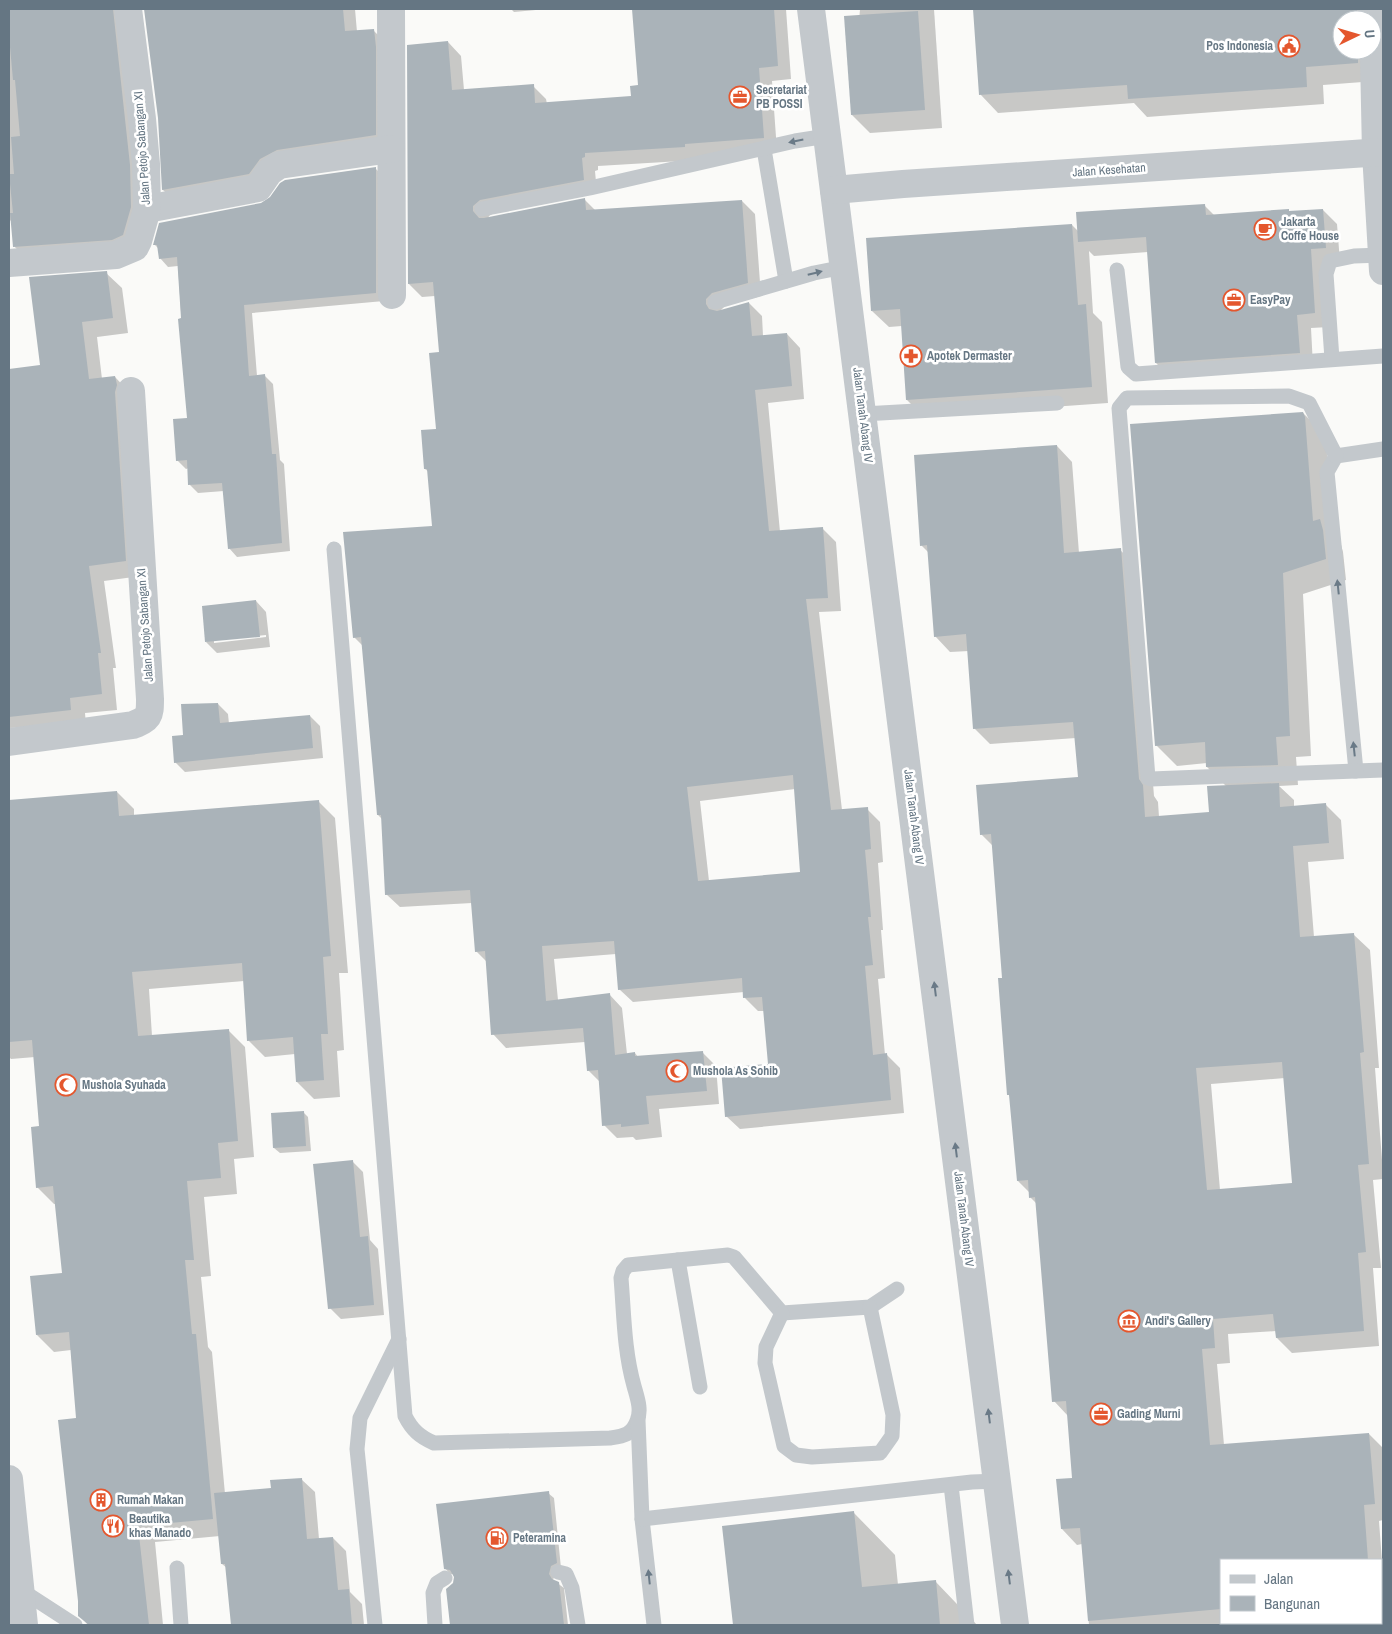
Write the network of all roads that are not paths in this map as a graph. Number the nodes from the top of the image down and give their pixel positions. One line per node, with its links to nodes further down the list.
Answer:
1 (128, 9): 10 (street, Jalan Petojo Sabangan XI)
2 (391, 9): 6 (street)
3 (811, 9): 5 (street, Jalan Tanah Abang IV)
4 (1373, 9): 8 (street)
5 (827, 136): 7 (lane, one-way to 7); 9 (street, Jalan Tanah Abang IV)
6 (391, 149): 10 (street); 17 (street)
7 (764, 149): 11 (lane); 16 (lane)
8 (1379, 153): 9 (street, Jalan Kesehatan); 13 (street)
9 (834, 190): 14 (street, Jalan Tanah Abang IV)
10 (147, 209): 12 (street, Jalan Petojo Sabangan XI)
11 (482, 209)
12 (9, 263)
13 (1383, 263): 20 (lane)
14 (844, 267): 16 (lane, one-way to 14); 23 (street, Jalan Tanah Abang IV)
15 (1118, 270): 20 (lane)
16 (786, 281): 18 (lane)
17 (392, 295)
18 (715, 302)
19 (1383, 356): 20 (lane)
20 (1332, 359)
21 (131, 391): 27 (street, Jalan Petojo Sabangan XI)
22 (1057, 403): 23 (lane)
23 (863, 414): 38 (street, Jalan Tanah Abang IV, one-way to 23)
24 (1383, 449): 25 (lane)
25 (1336, 456): 28 (lane, one-way to 25); 28 (lane)
26 (334, 549): 34 (lane)
27 (9, 742)
28 (1356, 770): 29 (lane)
29 (1383, 770)
30 (678, 1260): 33 (lane); 35 (lane); 36 (lane)
31 (897, 1289): 32 (lane)
32 (870, 1307): 33 (lane); 33 (lane)
33 (782, 1313)
34 (399, 1338): 36 (lane); 47 (lane)
35 (700, 1387)
36 (638, 1420): 40 (lane)
37 (9, 1479): 44 (street)
38 (998, 1481): 39 (lane); 52 (street, Jalan Tanah Abang IV, one-way to 38)
39 (951, 1485): 40 (lane); 51 (lane)
40 (642, 1519): 50 (lane, one-way to 40)
41 (176, 1568): 46 (lane)
42 (558, 1572): 49 (lane)
43 (445, 1578): 48 (lane)
44 (19, 1610): 45 (lane)
45 (75, 1625)
46 (181, 1625)
47 (375, 1625)
48 (435, 1625)
49 (578, 1625)
50 (654, 1625)
51 (967, 1625)
52 (1015, 1625)

